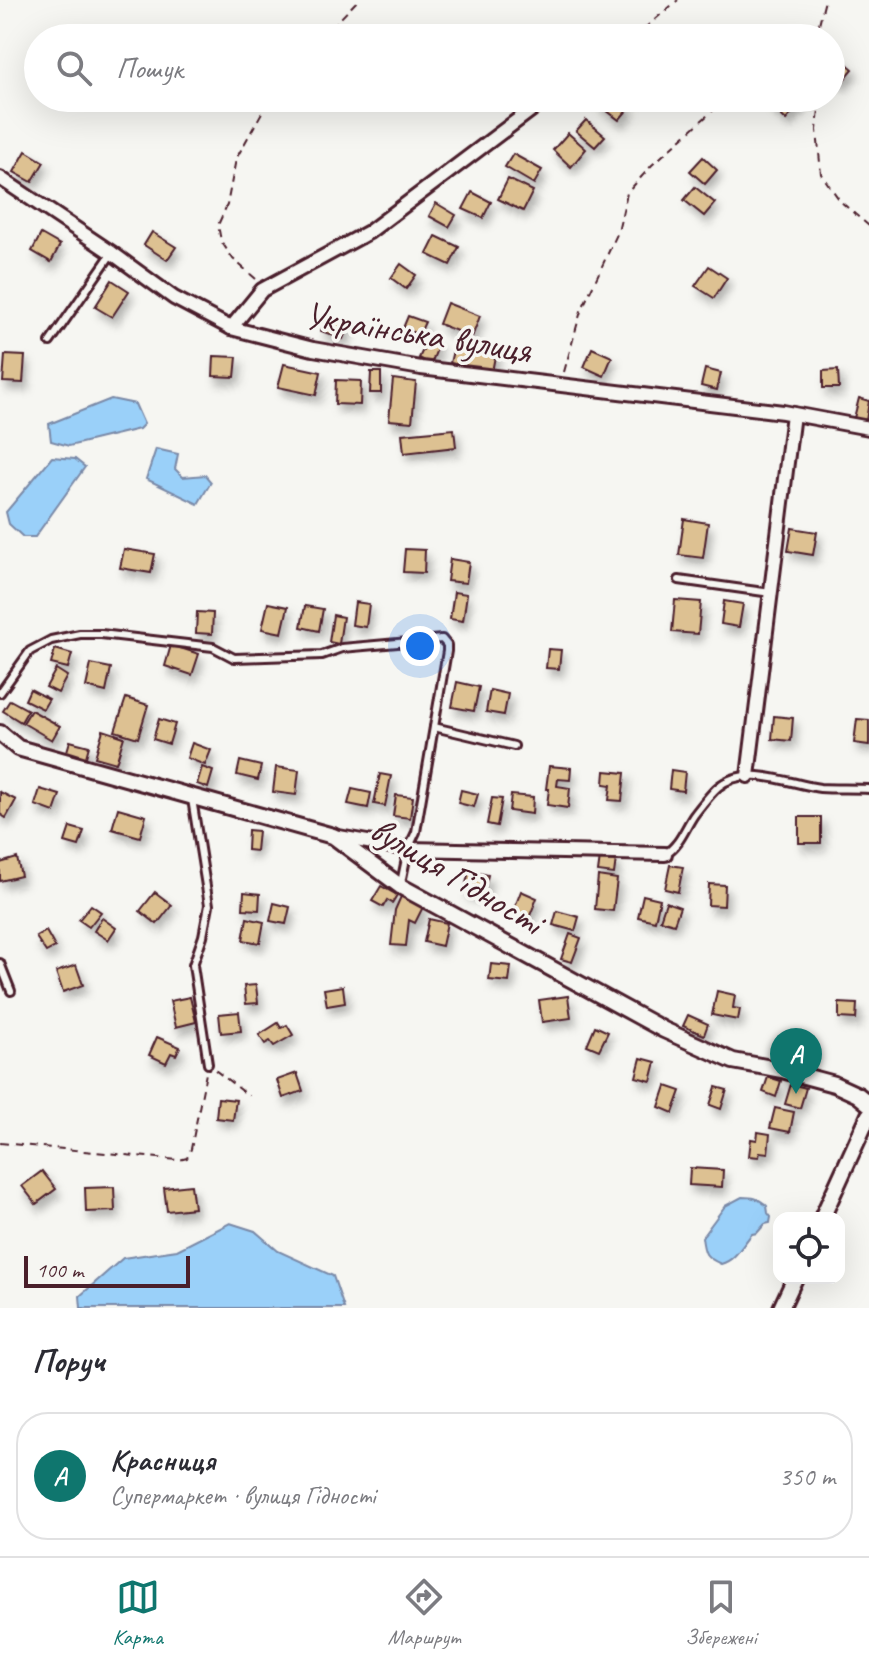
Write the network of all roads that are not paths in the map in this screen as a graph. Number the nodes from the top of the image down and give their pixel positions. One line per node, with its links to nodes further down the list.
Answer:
1 (528, 112): 4 (street)
2 (0, 178): 3 (street, Українська вулиця)
3 (112, 253): 4 (street, Українська вулиця); 5 (lane)
4 (231, 328): 6 (street, Українська вулиця)
5 (50, 342)
6 (793, 414): 7 (street, Українська вулиця); 9 (street)
7 (869, 428)
8 (679, 580): 9 (lane)
9 (771, 593): 14 (street)
10 (0, 693): 11 (lane)
11 (434, 727): 13 (lane); 18 (lane)
12 (1, 740): 16 (street, вулиця Гідності)
13 (514, 746)
14 (748, 776): 15 (lane); 19 (lane)
15 (869, 789)
16 (191, 795): 17 (street, вулиця Гідності); 23 (lane)
17 (333, 836): 18 (street); 20 (street, вулиця Гідності)
18 (408, 849): 19 (street); 20 (lane)
19 (665, 854)
20 (400, 886): 24 (street, вулиця Гідності)
21 (0, 963): 22 (lane)
22 (11, 991)
23 (208, 1064)
24 (869, 1104)
25 (869, 1115): 26 (street)
26 (825, 1212)
27 (792, 1284): 28 (street)
28 (781, 1308)

